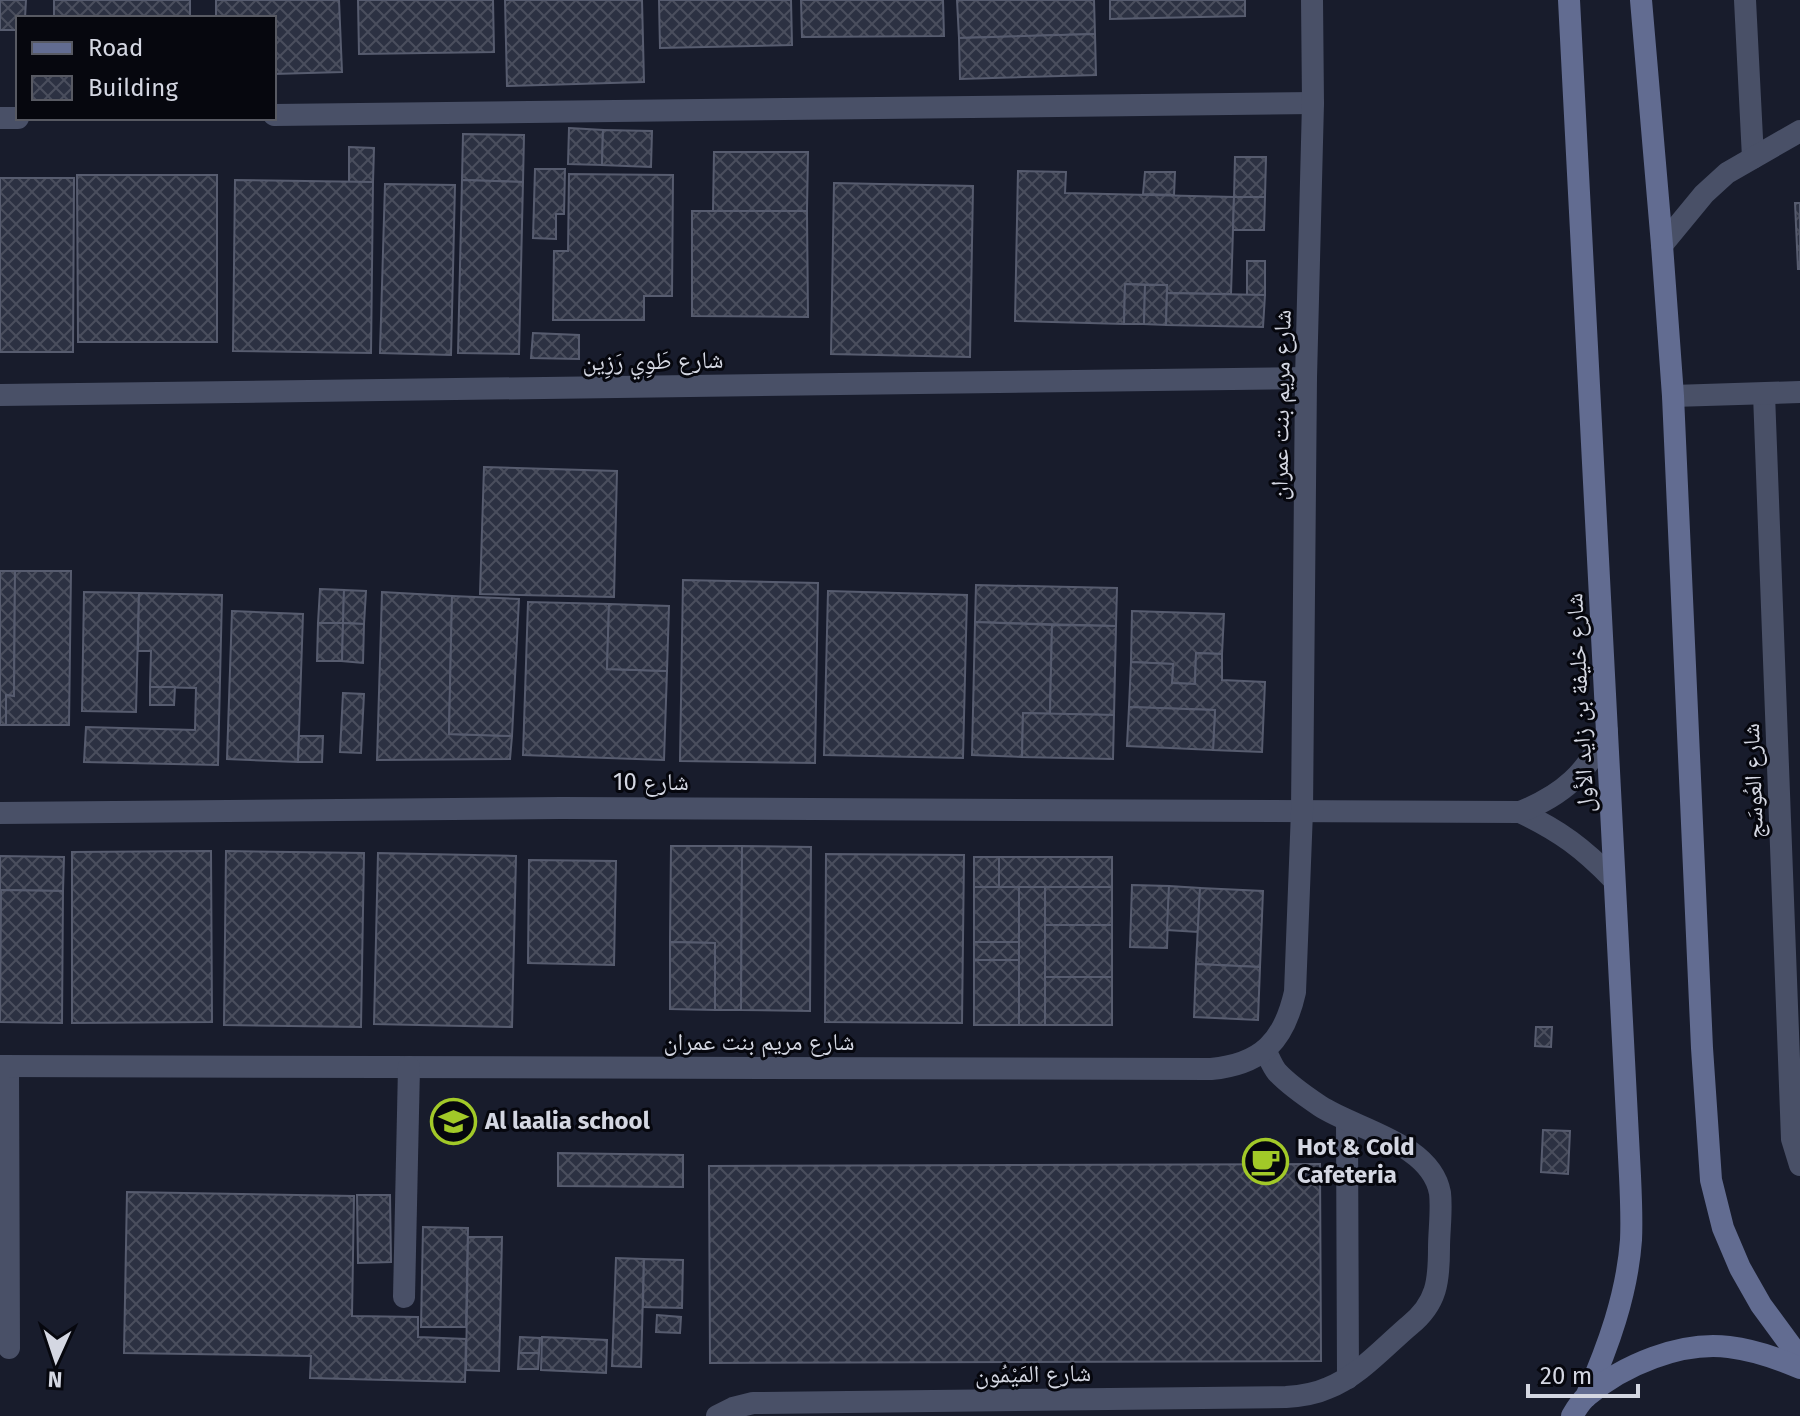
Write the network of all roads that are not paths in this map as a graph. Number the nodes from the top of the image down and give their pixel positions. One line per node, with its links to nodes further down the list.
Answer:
1 (1312, 0): 5 (street, شارع مريم بنت عمران)
2 (1569, 0): 15 (main road, شارع خليفة بن زايد الأول)
3 (1641, 0): 9 (main road)
4 (1745, 0): 8 (street)
5 (1313, 103): 6 (street); 10 (street, شارع مريم بنت عمران)
6 (276, 115)
7 (1800, 131): 8 (street)
8 (1753, 158): 9 (street)
9 (1662, 245): 14 (main road)
10 (1306, 378): 13 (street, شارع طَوِي رَزِين); 17 (street, شارع مريم بنت عمران)
11 (1800, 392): 12 (street)
12 (1764, 394): 14 (street); 16 (street, شارع العُوسَج)
13 (0, 395)
14 (1673, 396): 28 (main road)
15 (1607, 731): 18 (street); 20 (main road, شارع خليفة بن زايد الأول)
16 (1789, 761): 25 (street, شارع العُوسَج)
17 (1302, 811): 18 (street); 19 (street, شارع 10); 21 (street, شارع مريم بنت عمران)
18 (1520, 812): 20 (street)
19 (0, 813)
20 (1614, 880): 31 (main road, شارع خليفة بن زايد الأول)
21 (1265, 1050): 23 (street, شارع مريم بنت عمران); 24 (street, شارع المَيْمُون)
22 (4, 1066): 23 (street, شارع مريم بنت عمران); 27 (street)
23 (409, 1067): 26 (street)
24 (1347, 1121): 30 (street); 30 (street, شارع المَيْمُون)
25 (1800, 1165)
26 (404, 1297)
27 (9, 1348)
28 (1800, 1358)
29 (1800, 1368): 31 (main road)
30 (1348, 1378): 32 (street, شارع المَيْمُون)
31 (1579, 1405): 33 (main road)
32 (717, 1416)
33 (1553, 1416)

